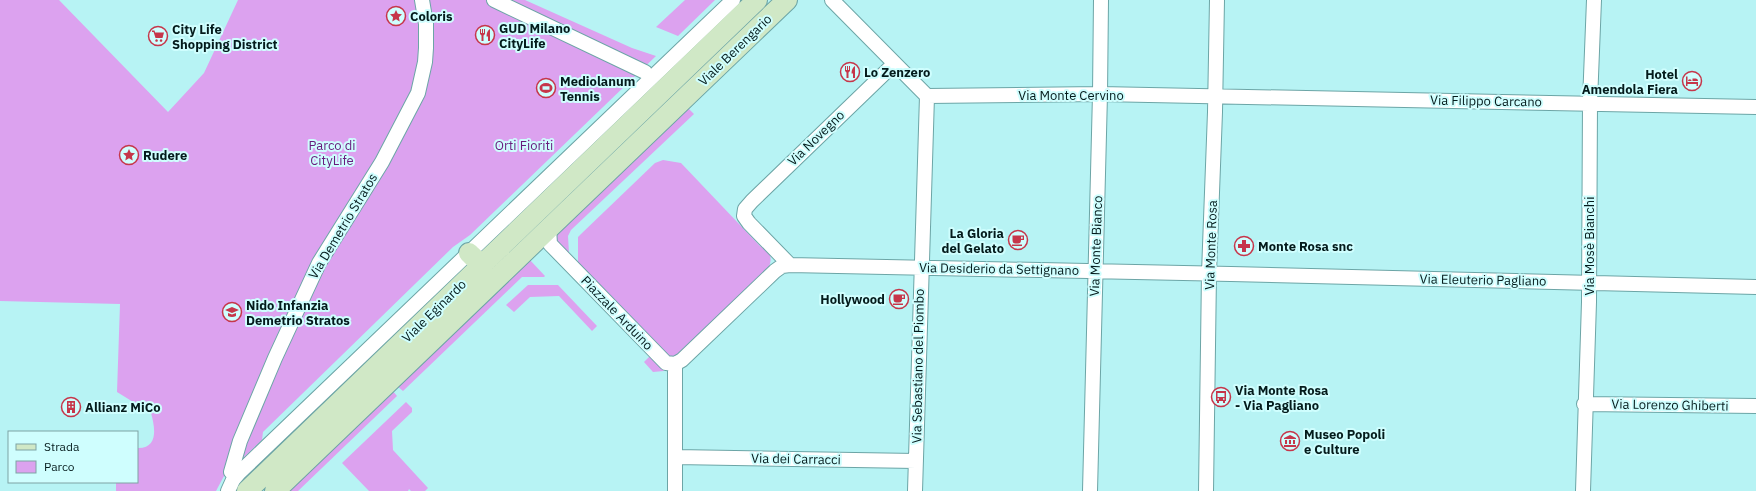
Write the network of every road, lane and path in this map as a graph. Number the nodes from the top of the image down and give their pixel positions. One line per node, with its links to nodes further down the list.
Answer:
1 (422, 0): 32 (street, Via Demetrio Stratos)
2 (494, 0): 11 (street)
3 (733, 0): 19 (street, Viale Eginardo)
4 (757, 0): 17 (main road, Viale Berengario)
5 (787, 0): 18 (main road, Viale Berengario)
6 (832, 0): 10 (street)
7 (1101, 0): 12 (street, Via Monte Bianco)
8 (1218, 0): 14 (street, Via Monte Rosa)
9 (1594, 0): 15 (street, Via Mosè Bianchi)
10 (894, 64): 13 (street); 20 (street, Via Novegno)
11 (645, 72)
12 (1100, 94): 13 (street, Via Monte Cervino); 14 (street, Via Monte Cervino); 22 (street, Via Monte Bianco)
13 (927, 96): 21 (street, Via Sebastiano del Piombo)
14 (1216, 96): 15 (street, Via Filippo Carcano); 23 (street, Via Monte Rosa)
15 (1590, 102): 16 (street, Via Filippo Carcano); 24 (street, Via Mosè Bianchi)
16 (1756, 106)
17 (620, 132): 18 (main road); 19 (main road, Viale Eginardo)
18 (549, 228): 26 (street, Piazzale Arduino); 29 (main road, Viale Eginardo)
19 (475, 260): 29 (main road); 33 (street, Viale Eginardo); 34 (main road, Viale Eginardo)
20 (790, 265): 21 (street, Via Desiderio da Settignano); 26 (street)
21 (921, 266): 22 (street, Via Desiderio da Settignano); 31 (street, Via Sebastiano del Piombo)
22 (1095, 271): 23 (street, Via Desiderio da Settignano); 38 (street, Via Monte Bianco)
23 (1209, 273): 24 (street, Via Eleuterio Pagliano); 39 (street, Via Monte Rosa)
24 (1589, 283): 25 (street, Via Eleuterio Pagliano); 27 (street, Via Mosè Bianchi)
25 (1756, 287)
26 (675, 364): 30 (street)
27 (1584, 404): 28 (street, Via Lorenzo Ghiberti); 40 (street, Via Mosè Bianchi)
28 (1756, 406)
29 (333, 436): 35 (main road, Viale Eginardo)
30 (676, 457): 31 (street, Via dei Carracci); 36 (street)
31 (916, 461): 37 (street, Via Sebastiano del Piombo)
32 (231, 472)
33 (228, 491)
34 (247, 491)
35 (275, 491)
36 (676, 491)
37 (915, 491)
38 (1090, 491)
39 (1206, 491)
40 (1583, 491)

